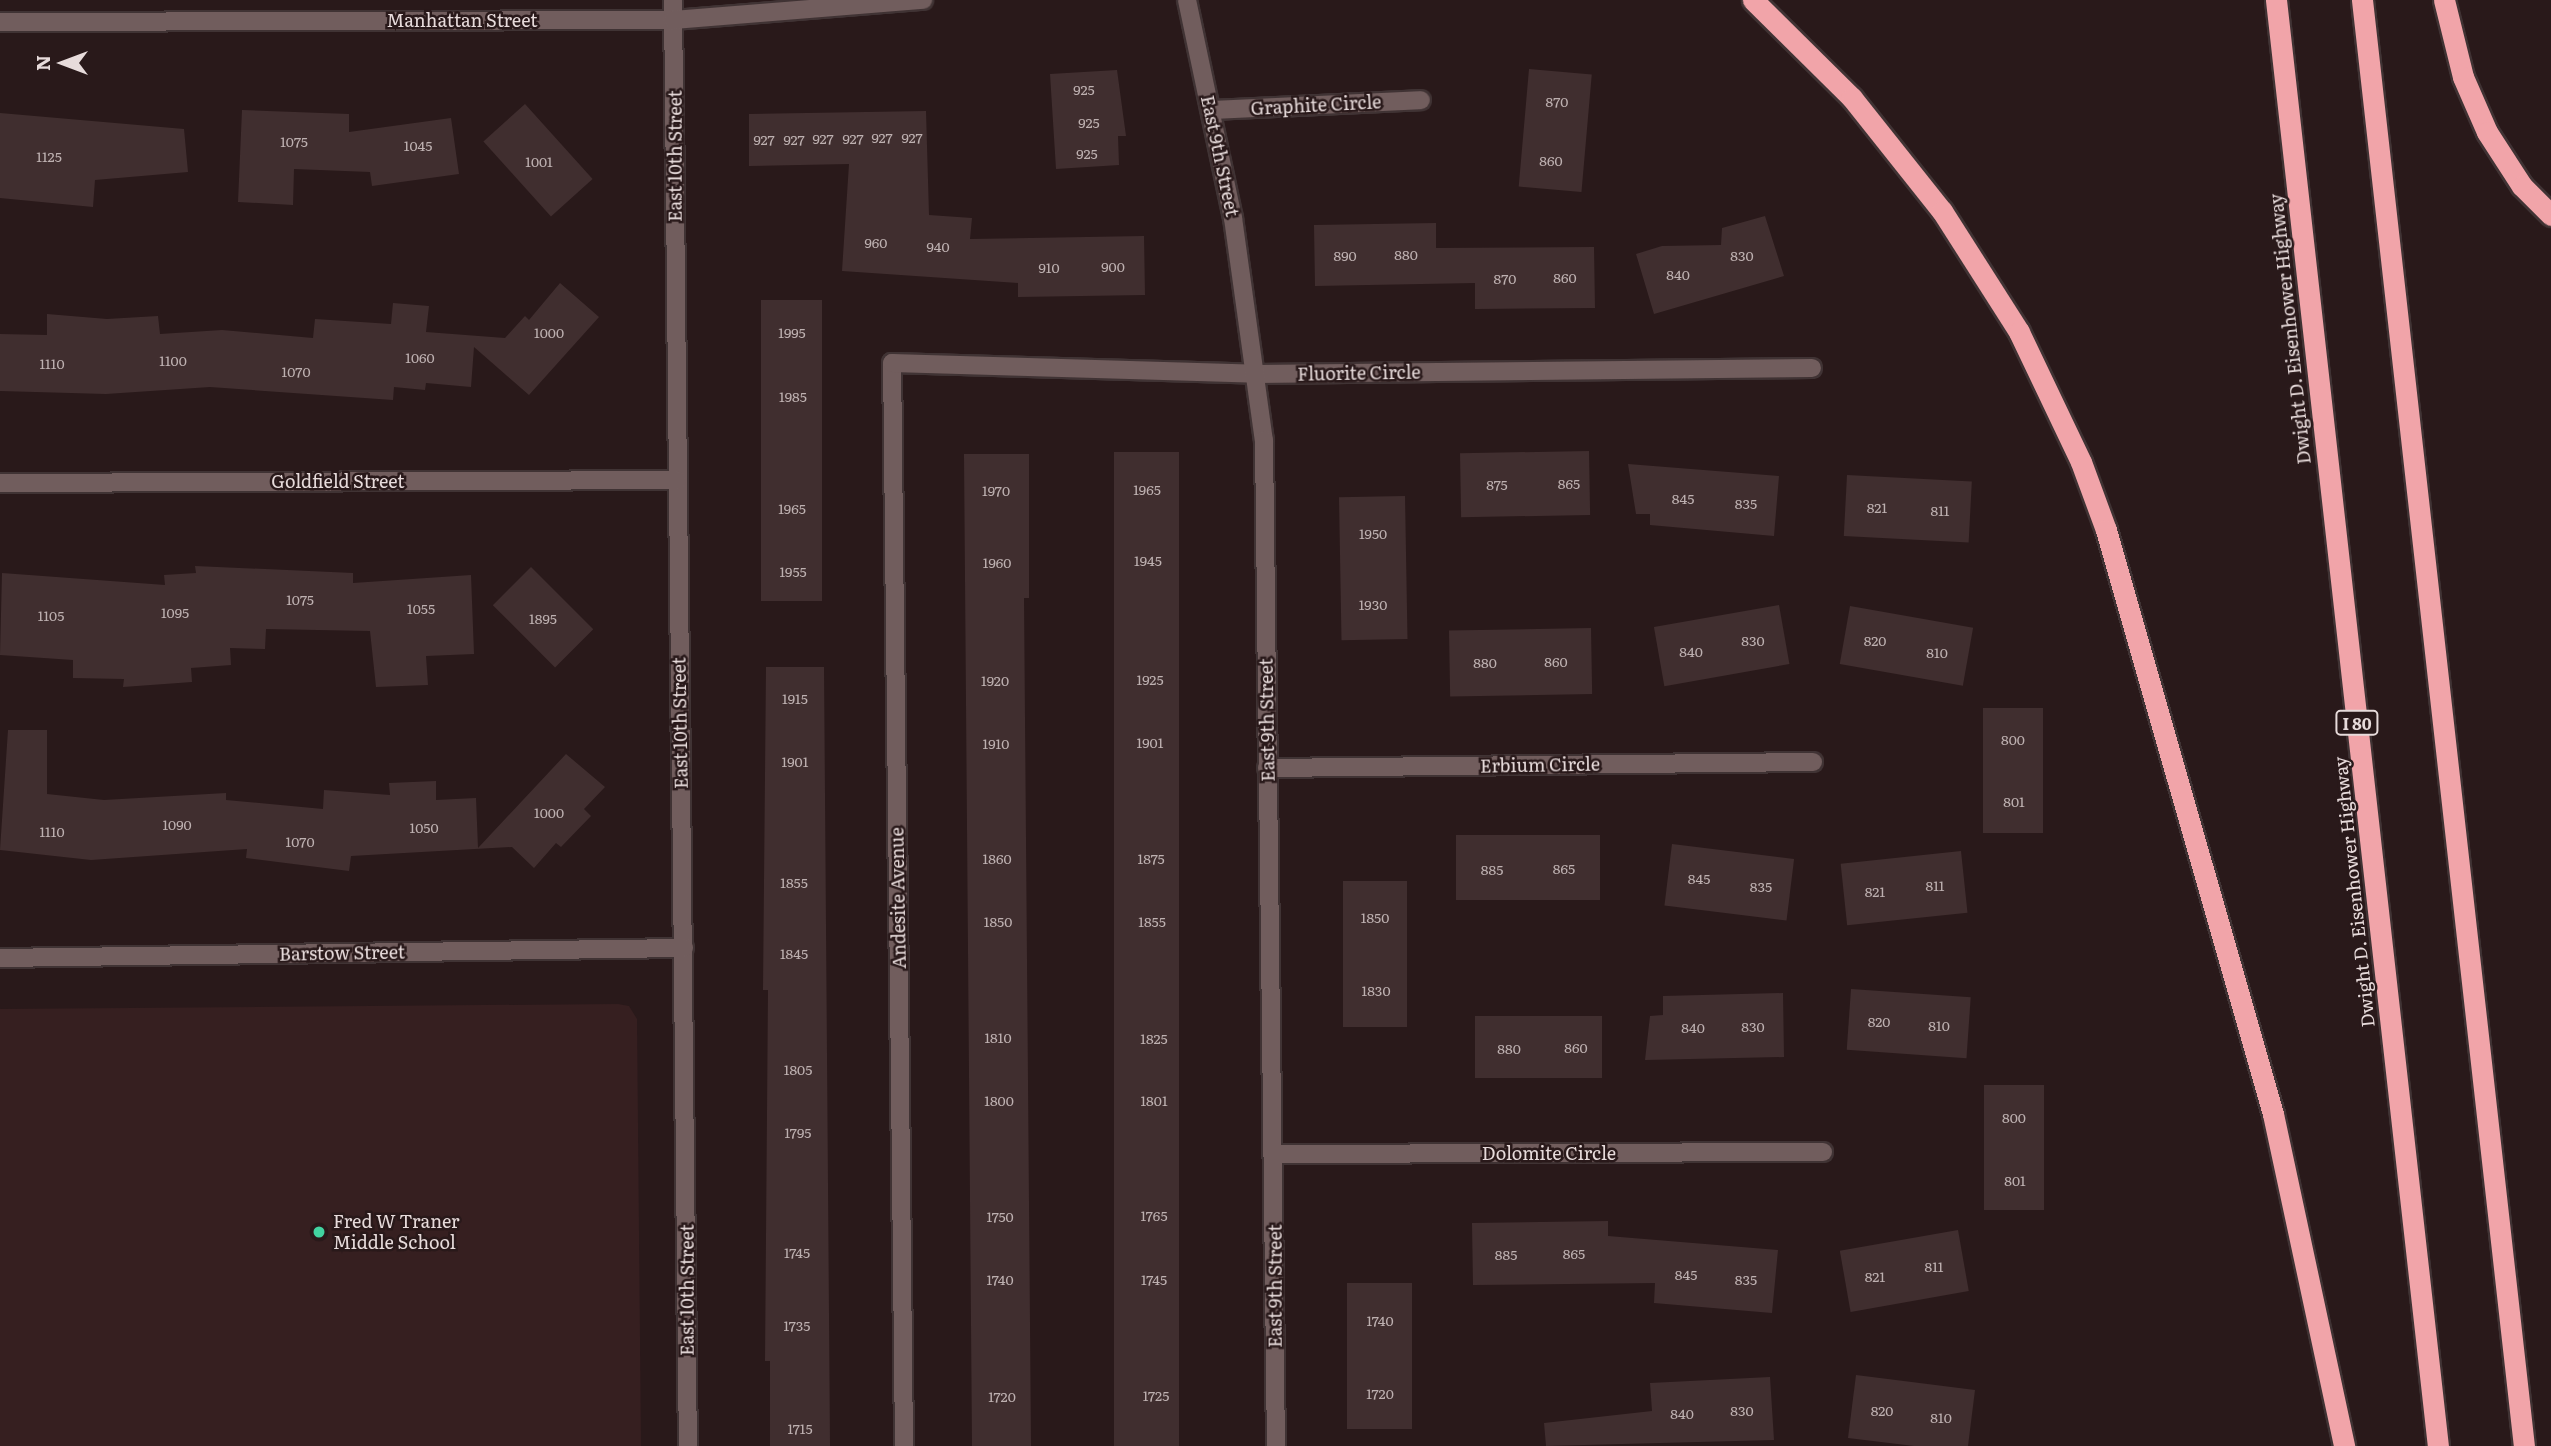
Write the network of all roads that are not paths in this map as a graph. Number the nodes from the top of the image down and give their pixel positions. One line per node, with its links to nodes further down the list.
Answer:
1 (673, 0): 8 (street, East 10th Street)
2 (923, 0): 8 (street, Manhattan Street)
3 (1187, 0): 11 (street, East 9th Street)
4 (1753, 0): 27 (highway)
5 (2276, 0): 28 (highway, Dwight D. Eisenhower Highway / I 80)
6 (2362, 0): 29 (highway)
7 (2445, 0): 12 (highway)
8 (673, 20): 9 (street, Manhattan Street); 16 (street, East 10th Street)
9 (0, 22)
10 (1421, 100): 11 (street, Graphite Circle)
11 (1211, 110): 15 (street, East 9th Street)
12 (2551, 215)
13 (906, 364): 15 (street, Fluorite Circle); 25 (street, Andesite Avenue)
14 (1812, 368): 15 (street, Fluorite Circle)
15 (1256, 374): 19 (street, East 9th Street)
16 (677, 480): 17 (street, Goldfield Street); 20 (street, East 10th Street)
17 (0, 483)
18 (1813, 762): 19 (street, Erbium Circle)
19 (1267, 768): 23 (street, East 9th Street)
20 (684, 948): 21 (street, Barstow Street); 24 (street, East 10th Street)
21 (0, 958)
22 (1823, 1152): 23 (street, Dolomite Circle)
23 (1274, 1154): 26 (street, East 9th Street)
24 (688, 1446)
25 (904, 1446)
26 (1276, 1446)
27 (2344, 1446)
28 (2438, 1446)
29 (2524, 1446)

